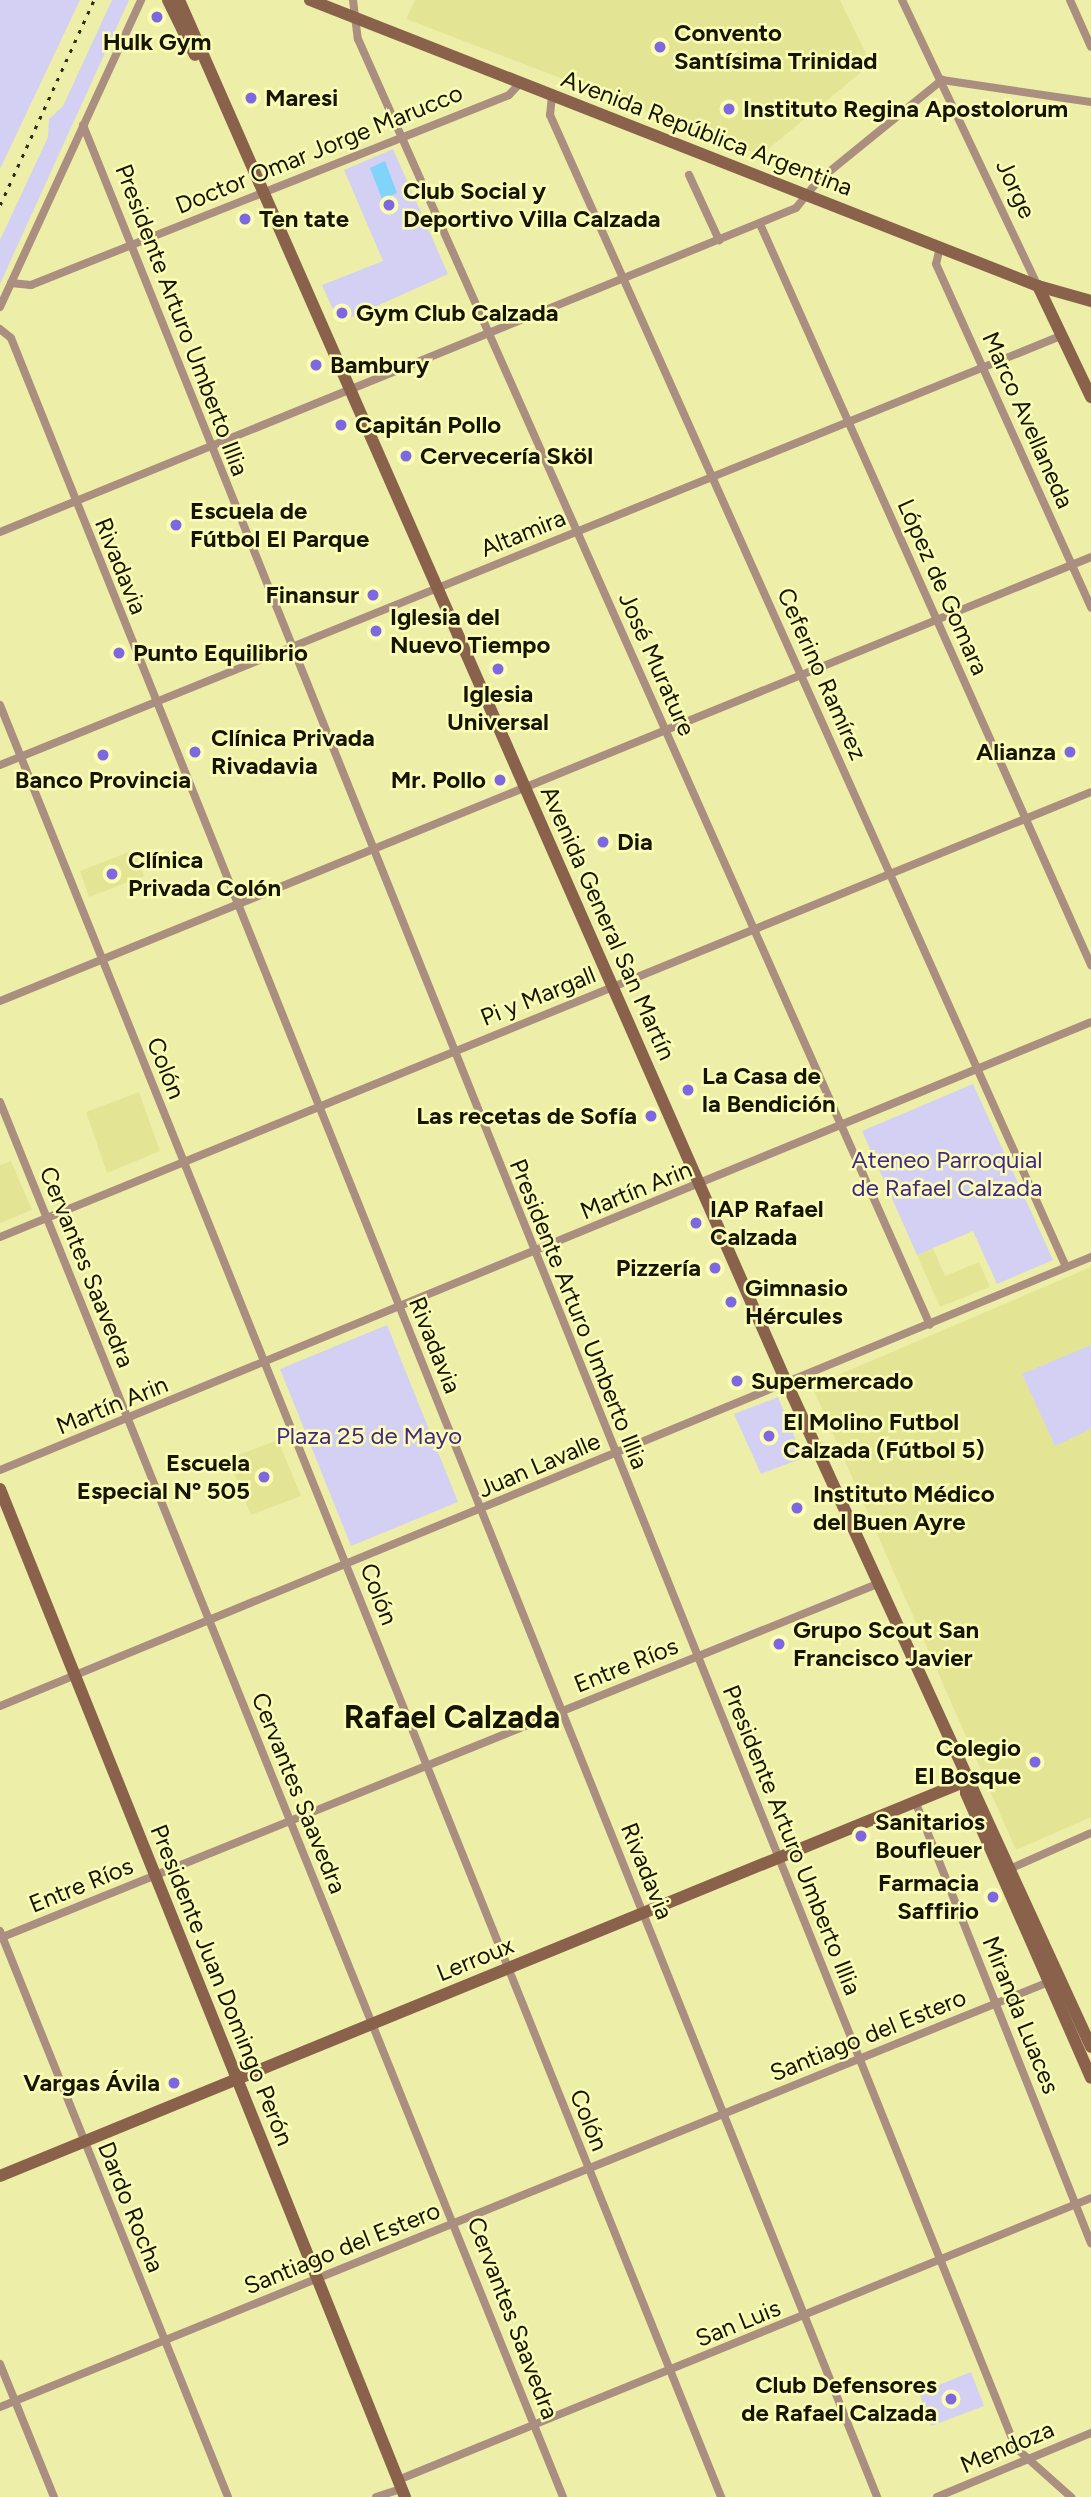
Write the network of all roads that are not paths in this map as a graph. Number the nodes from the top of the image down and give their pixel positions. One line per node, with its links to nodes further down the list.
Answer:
1 (141, 0): 15 (street)
2 (168, 0): 11 (main road, Avenida General San Martín)
3 (179, 0): 11 (main road, Avenida General San Martín)
4 (310, 0): 8 (main road, Avenida República Argentina)
5 (353, 0): 8 (street)
6 (902, 0): 10 (street, Jorge)
7 (1070, 0): 9 (street)
8 (352, 16): 12 (main road, Avenida República Argentina); 16 (street, José Murature)
9 (1091, 46)
10 (942, 80): 14 (street); 18 (street); 26 (street, Jorge)
11 (211, 82): 19 (main road, Avenida General San Martín)
12 (520, 83): 13 (main road, Avenida República Argentina); 16 (street, Doctor Omar Jorge Marucco)
13 (552, 96): 18 (main road, Avenida República Argentina); 24 (street, Ceferino Ramírez)
14 (1091, 102)
15 (83, 125): 22 (street, Presidente Arturo Umberto Illia); 25 (street)
16 (402, 137): 19 (street, Doctor Omar Jorge Marucco); 30 (street, José Murature)
17 (689, 175): 21 (street)
18 (808, 193): 20 (street); 23 (main road, Avenida República Argentina)
19 (260, 194): 22 (street, Doctor Omar Jorge Marucco); 33 (main road, Avenida General San Martín)
20 (760, 224): 21 (street); 35 (street, López de Gomara)
21 (719, 240): 24 (street)
22 (131, 244): 25 (street, Doctor Omar Jorge Marucco); 36 (street, Presidente Arturo Umberto Illia)
23 (940, 247): 26 (main road, Avenida República Argentina); 32 (street, Marco Avellaneda)
24 (624, 279): 30 (street); 37 (street, Ceferino Ramírez)
25 (10, 284): 28 (street)
26 (1038, 286): 27 (main road, Avenida República Argentina); 31 (main road, Jorge)
27 (1091, 301)
28 (0, 307)
29 (0, 329): 38 (street, Rivadavia)
30 (489, 334): 33 (street); 39 (street, José Murature)
31 (1061, 336): 32 (street, Altamira); 34 (main road, Jorge)
32 (983, 367): 35 (street, Altamira); 42 (street, Marco Avellaneda)
33 (348, 391): 36 (street); 43 (main road, Avenida General San Martín)
34 (1091, 397)
35 (848, 421): 37 (street, Altamira); 45 (street, López de Gomara)
36 (211, 447): 38 (street); 46 (street, Presidente Arturo Umberto Illia)
37 (711, 476): 39 (street, Altamira); 47 (street, Ceferino Ramírez)
38 (74, 501): 40 (street); 48 (street, Rivadavia)
39 (577, 531): 43 (street, Altamira); 50 (street, José Murature)
40 (0, 532)
41 (1091, 557): 42 (street)
42 (1072, 565): 44 (street, Marco Avellaneda); 45 (street)
43 (436, 590): 46 (street, Altamira); 53 (main road, Avenida General San Martín)
44 (1091, 608)
45 (937, 620): 47 (street); 55 (street, López de Gomara)
46 (292, 649): 48 (street, Altamira); 56 (street, Presidente Arturo Umberto Illia)
47 (801, 675): 50 (street); 57 (street, Ceferino Ramírez)
48 (155, 703): 51 (street, Altamira); 58 (street, Rivadavia)
49 (0, 705): 51 (street, Colón)
50 (666, 730): 53 (street); 59 (street, José Murature)
51 (21, 757): 52 (street, Altamira); 60 (street, Colón)
52 (0, 765)
53 (526, 790): 56 (street); 62 (main road, Avenida General San Martín)
54 (1091, 792): 55 (street, Pi y Margall)
55 (1025, 819): 57 (street, Pi y Margall); 61 (street, López de Gomara)
56 (371, 850): 58 (street); 65 (street, Presidente Arturo Umberto Illia)
57 (891, 873): 59 (street, Pi y Margall); 66 (street, Ceferino Ramírez)
58 (237, 907): 60 (street); 68 (street, Rivadavia)
59 (753, 929): 62 (street, Pi y Margall); 69 (street, José Murature)
60 (103, 961): 63 (street); 70 (street, Colón)
61 (1091, 965)
62 (613, 986): 65 (street, Pi y Margall); 71 (main road, Avenida General San Martín)
63 (0, 1001)
64 (1091, 1022): 66 (street, Martín Arin)
65 (454, 1051): 68 (street, Pi y Margall); 74 (street, Presidente Arturo Umberto Illia)
66 (976, 1069): 69 (street, Martín Arin); 76 (street, Ceferino Ramírez)
67 (0, 1102): 72 (street, Cervantes Saavedra)
68 (318, 1107): 70 (street, Pi y Margall); 77 (street, Rivadavia)
69 (843, 1126): 71 (street, Martín Arin); 78 (street, José Murature)
70 (184, 1163): 72 (street, Pi y Margall); 79 (street, Colón)
71 (701, 1184): 74 (street, Martín Arin); 80 (main road, Avenida General San Martín)
72 (47, 1219): 73 (street, Pi y Margall); 81 (street, Cervantes Saavedra)
73 (0, 1237)
74 (534, 1253): 77 (street, Martín Arin); 82 (street, Presidente Arturo Umberto Illia)
75 (1091, 1257): 76 (street, Juan Lavalle)
76 (1066, 1268): 78 (street, Juan Lavalle)
77 (399, 1308): 79 (street, Martín Arin); 85 (street, Rivadavia)
78 (930, 1325): 80 (street, Juan Lavalle)
79 (264, 1365): 81 (street, Martín Arin); 86 (street, Colón)
80 (788, 1386): 82 (street, Juan Lavalle); 87 (main road, Avenida General San Martín)
81 (128, 1420): 83 (street, Martín Arin); 88 (street, Cervantes Saavedra)
82 (615, 1454): 85 (street, Juan Lavalle); 89 (street, Presidente Arturo Umberto Illia)
83 (0, 1470)
84 (0, 1489): 90 (main road, Presidente Juan Domingo Perón)
85 (481, 1510): 86 (street, Juan Lavalle); 92 (street, Rivadavia)
86 (348, 1565): 88 (street, Juan Lavalle); 93 (street, Colón)
87 (877, 1584): 89 (street, Entre Ríos); 94 (main road, Avenida General San Martín)
88 (210, 1621): 90 (street, Juan Lavalle); 96 (street, Cervantes Saavedra)
89 (697, 1657): 92 (street, Entre Ríos); 98 (street, Presidente Arturo Umberto Illia)
90 (76, 1676): 91 (street, Juan Lavalle); 100 (main road, Presidente Juan Domingo Perón)
91 (0, 1706)
92 (561, 1712): 93 (street, Entre Ríos); 101 (street, Rivadavia)
93 (426, 1767): 96 (street, Entre Ríos); 103 (street, Colón)
94 (966, 1781): 95 (main road, Lerroux); 99 (main road, Avenida General San Martín); 104 (main road, Avenida General San Martín)
95 (915, 1801): 98 (main road, Lerroux); 105 (street, Miranda Luaces)
96 (290, 1822): 100 (street, Entre Ríos); 106 (street, Cervantes Saavedra)
97 (1091, 1833): 99 (street)
98 (779, 1857): 101 (main road, Lerroux); 108 (street, Presidente Arturo Umberto Illia)
99 (1012, 1868): 107 (main road, Avenida General San Martín)
100 (155, 1876): 102 (street, Entre Ríos); 109 (main road, Presidente Juan Domingo Perón)
101 (642, 1912): 103 (main road, Lerroux); 111 (street, Rivadavia)
102 (1, 1936): 112 (street, Dardo Rocha)
103 (506, 1969): 106 (main road, Lerroux); 113 (street, Colón)
104 (1049, 1982): 105 (street, Santiago del Estero); 110 (main road, Avenida General San Martín)
105 (997, 2004): 108 (street, Santiago del Estero); 116 (street, Miranda Luaces)
106 (371, 2023): 109 (main road, Lerroux); 117 (street, Cervantes Saavedra)
107 (1091, 2048)
108 (861, 2059): 111 (street, Santiago del Estero); 119 (street, Presidente Arturo Umberto Illia)
109 (237, 2078): 112 (main road, Lerroux); 120 (main road, Presidente Juan Domingo Perón)
110 (1091, 2078)
111 (724, 2114): 113 (street, Santiago del Estero); 121 (street, Rivadavia)
112 (84, 2141): 114 (main road, Lerroux); 122 (street, Dardo Rocha)
113 (588, 2169): 117 (street, Santiago del Estero); 124 (street, Colón)
114 (0, 2176)
115 (1091, 2198): 116 (street, San Luis)
116 (1076, 2204): 118 (street, Miranda Luaces); 119 (street, San Luis)
117 (455, 2223): 120 (street, Santiago del Estero); 127 (street, Cervantes Saavedra)
118 (1091, 2243)
119 (942, 2263): 121 (street, San Luis); 129 (street, Presidente Arturo Umberto Illia)
120 (318, 2279): 122 (street, Santiago del Estero); 130 (main road, Presidente Juan Domingo Perón)
121 (807, 2316): 124 (street, San Luis); 138 (street, Rivadavia)
122 (164, 2340): 125 (street, Santiago del Estero); 134 (street, Dardo Rocha)
123 (0, 2364): 125 (street)
124 (670, 2372): 127 (street, San Luis); 137 (street, Colón)
125 (15, 2400): 126 (street, Santiago del Estero); 133 (street)
126 (0, 2407)
127 (534, 2426): 130 (street, San Luis); 136 (street, Cervantes Saavedra)
128 (1091, 2433): 129 (street, Mendoza)
129 (1026, 2461): 131 (street, Mendoza); 132 (street, Presidente Arturo Umberto Illia)
130 (401, 2489): 135 (street, San Luis)
131 (940, 2496)
132 (1068, 2496)
133 (54, 2497)
134 (228, 2497)
135 (376, 2497)
136 (563, 2497)
137 (721, 2497)
138 (877, 2497)

